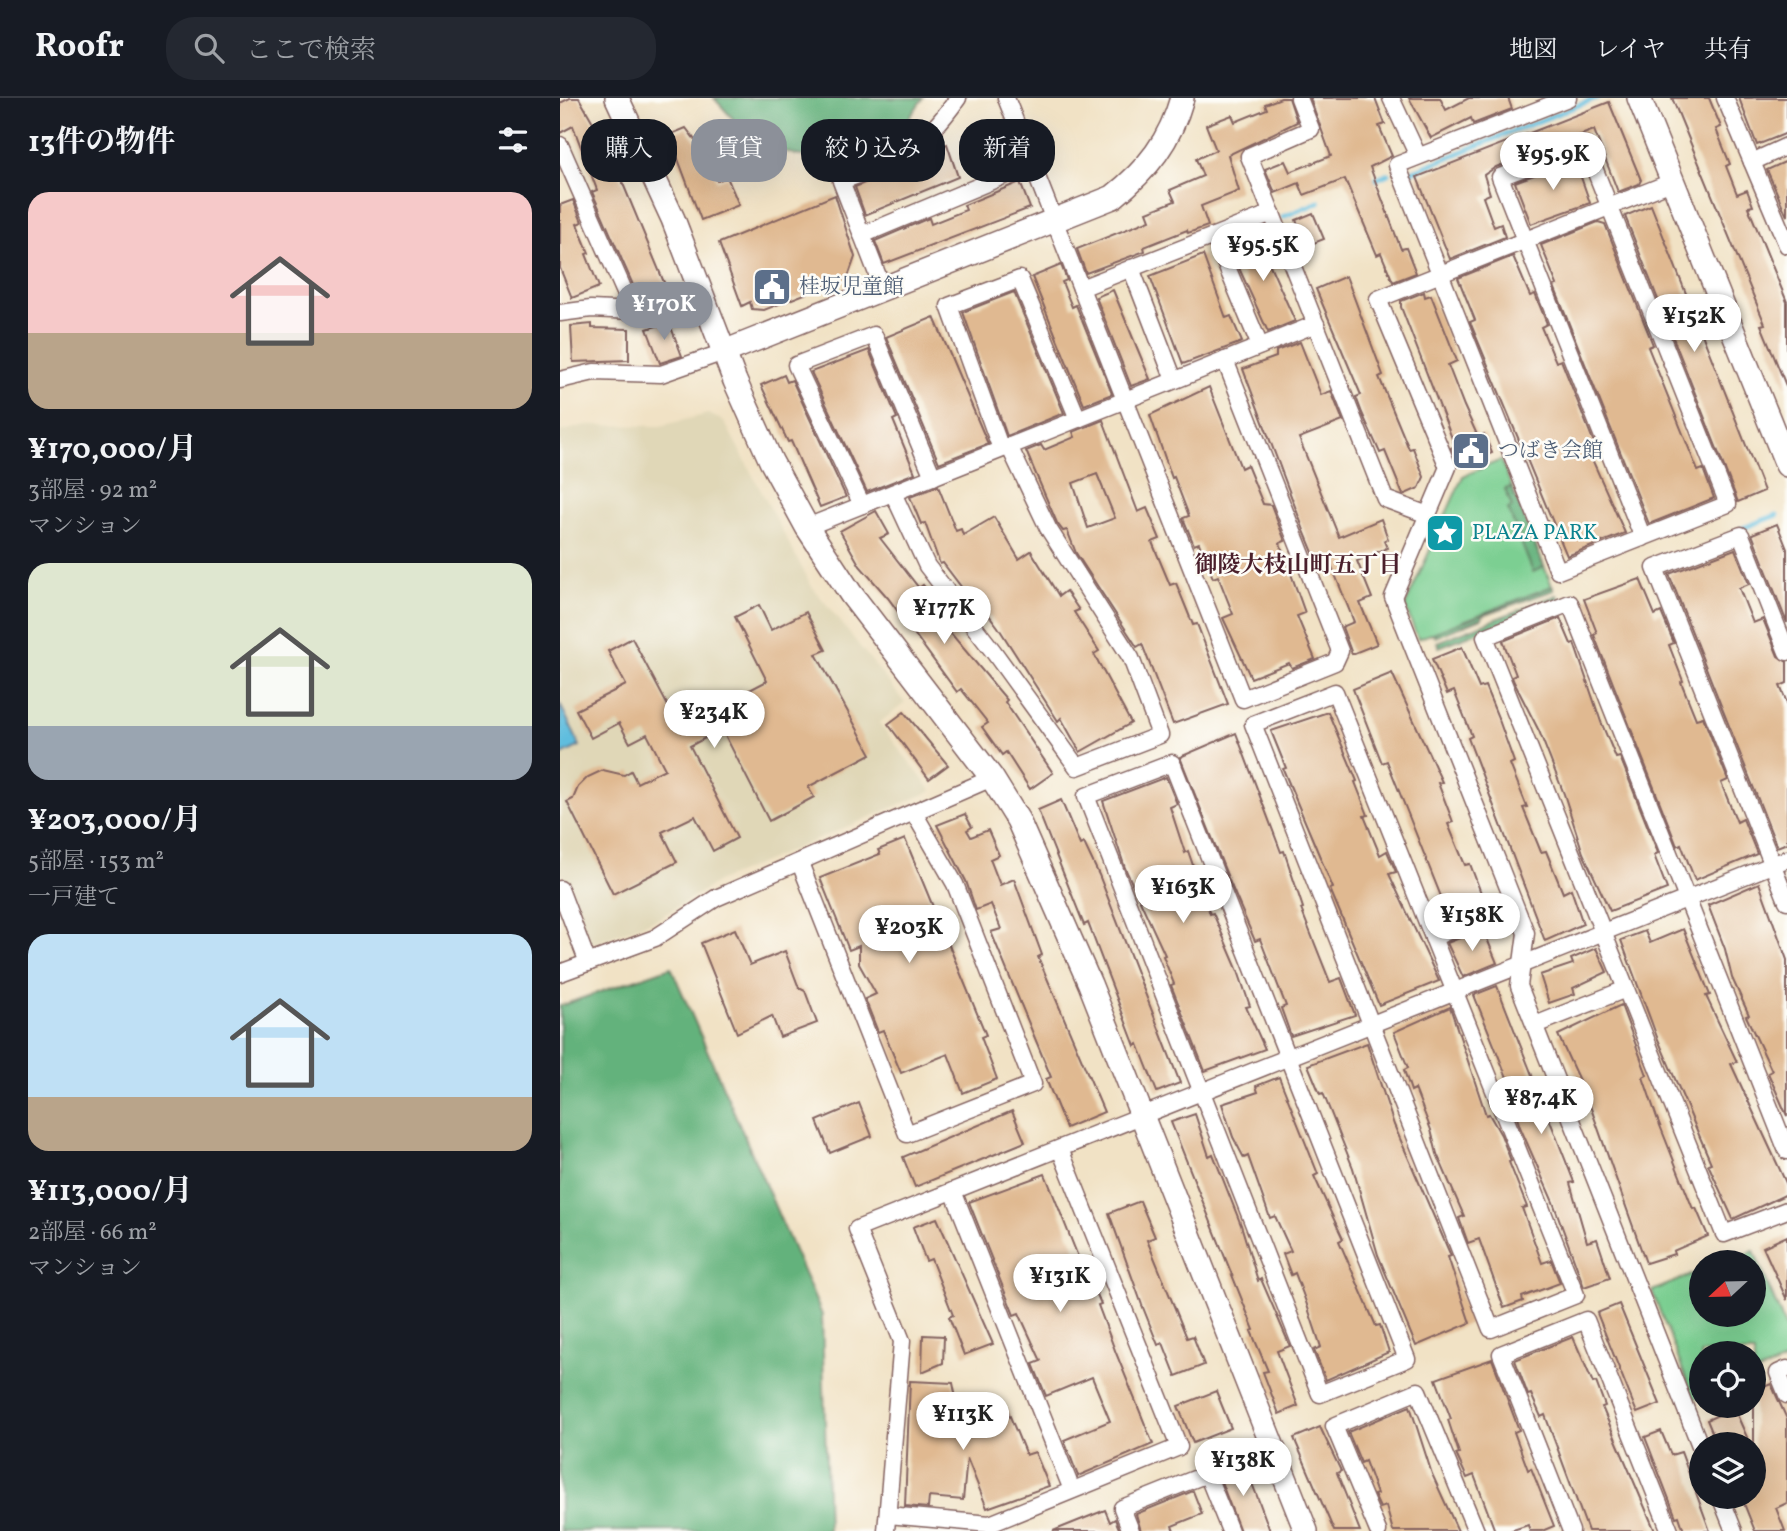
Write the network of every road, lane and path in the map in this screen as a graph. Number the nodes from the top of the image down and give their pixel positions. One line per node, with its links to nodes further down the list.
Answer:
1 (617, 98): 33 (street)
2 (958, 98): 22 (street)
3 (1006, 98): 11 (street)
4 (1182, 98): 21 (street)
5 (1298, 98): 20 (street)
6 (1391, 98): 14 (street)
7 (1568, 98): 10 (street)
8 (1639, 98): 16 (street)
9 (1726, 98): 15 (street)
10 (1528, 105): 14 (street)
11 (1014, 119)
12 (560, 145): 30 (street)
13 (1787, 146): 15 (street)
14 (1418, 156): 27 (street)
15 (1752, 162): 25 (street)
16 (1674, 181): 19 (street); 40 (street)
17 (989, 182): 22 (street)
18 (1039, 182): 21 (street)
19 (1610, 207): 24 (street); 24 (street); 46 (street)
20 (1272, 213): 23 (street); 31 (street)
21 (1054, 220): 28 (street); 29 (street)
22 (862, 235): 29 (street)
23 (1214, 236): 26 (street); 32 (street)
24 (1525, 240): 27 (street); 46 (street)
25 (1786, 242)
26 (1131, 268): 28 (street); 36 (street)
27 (1440, 274): 44 (street); 46 (street)
28 (1081, 288): 37 (street)
29 (883, 289): 33 (street)
30 (560, 313)
31 (1316, 324): 32 (street); 44 (street)
32 (1260, 346): 34 (street)
33 (724, 352): 35 (street); 45 (street)
34 (1225, 360): 36 (street); 37 (street)
35 (560, 380)
36 (1174, 380): 37 (street)
37 (1125, 400): 38 (street)
38 (1078, 419): 39 (street); 39 (street)
39 (1005, 448): 41 (street); 42 (street)
40 (1787, 465)
41 (933, 477): 42 (street); 43 (street)
42 (893, 493): 43 (street)
43 (862, 505): 45 (street)
44 (1428, 515): 55 (street)
45 (807, 527): 48 (street)
46 (1643, 538)
47 (1787, 652): 50 (street)
48 (992, 778): 49 (street); 67 (street)
49 (914, 813): 51 (street); 51 (street)
50 (1780, 862): 53 (street); 54 (street)
51 (800, 863): 58 (street)
52 (560, 889): 58 (street)
53 (1687, 898): 56 (street); 56 (street); 69 (street)
54 (1787, 901)
55 (1513, 902): 57 (street); 59 (street)
56 (1603, 932): 59 (street); 61 (street)
57 (1433, 938): 62 (street); 63 (street)
58 (588, 963): 60 (street)
59 (1522, 964): 62 (street); 64 (street)
60 (560, 973)
61 (1626, 989): 64 (street); 71 (street)
62 (1454, 991): 63 (street); 63 (street)
63 (1371, 1024): 65 (street)
64 (1535, 1025): 74 (street)
65 (1288, 1058): 66 (street); 66 (street); 66 (street)
66 (1202, 1092): 67 (street)
67 (1142, 1116): 68 (street); 80 (street)
68 (1060, 1149): 70 (street); 75 (street)
69 (1787, 1151)
70 (953, 1191): 75 (street); 77 (street)
71 (1787, 1210)
72 (1787, 1369): 73 (street)
73 (1787, 1395)
74 (1695, 1432)
75 (1072, 1490): 77 (street)
76 (1725, 1509): 85 (street)
77 (887, 1523)
78 (1131, 1531): 79 (street)
79 (1230, 1531)
80 (1306, 1531)
81 (1378, 1531): 82 (street)
82 (1476, 1531)
83 (1571, 1531): 84 (street)
84 (1670, 1531)
85 (1734, 1531)

